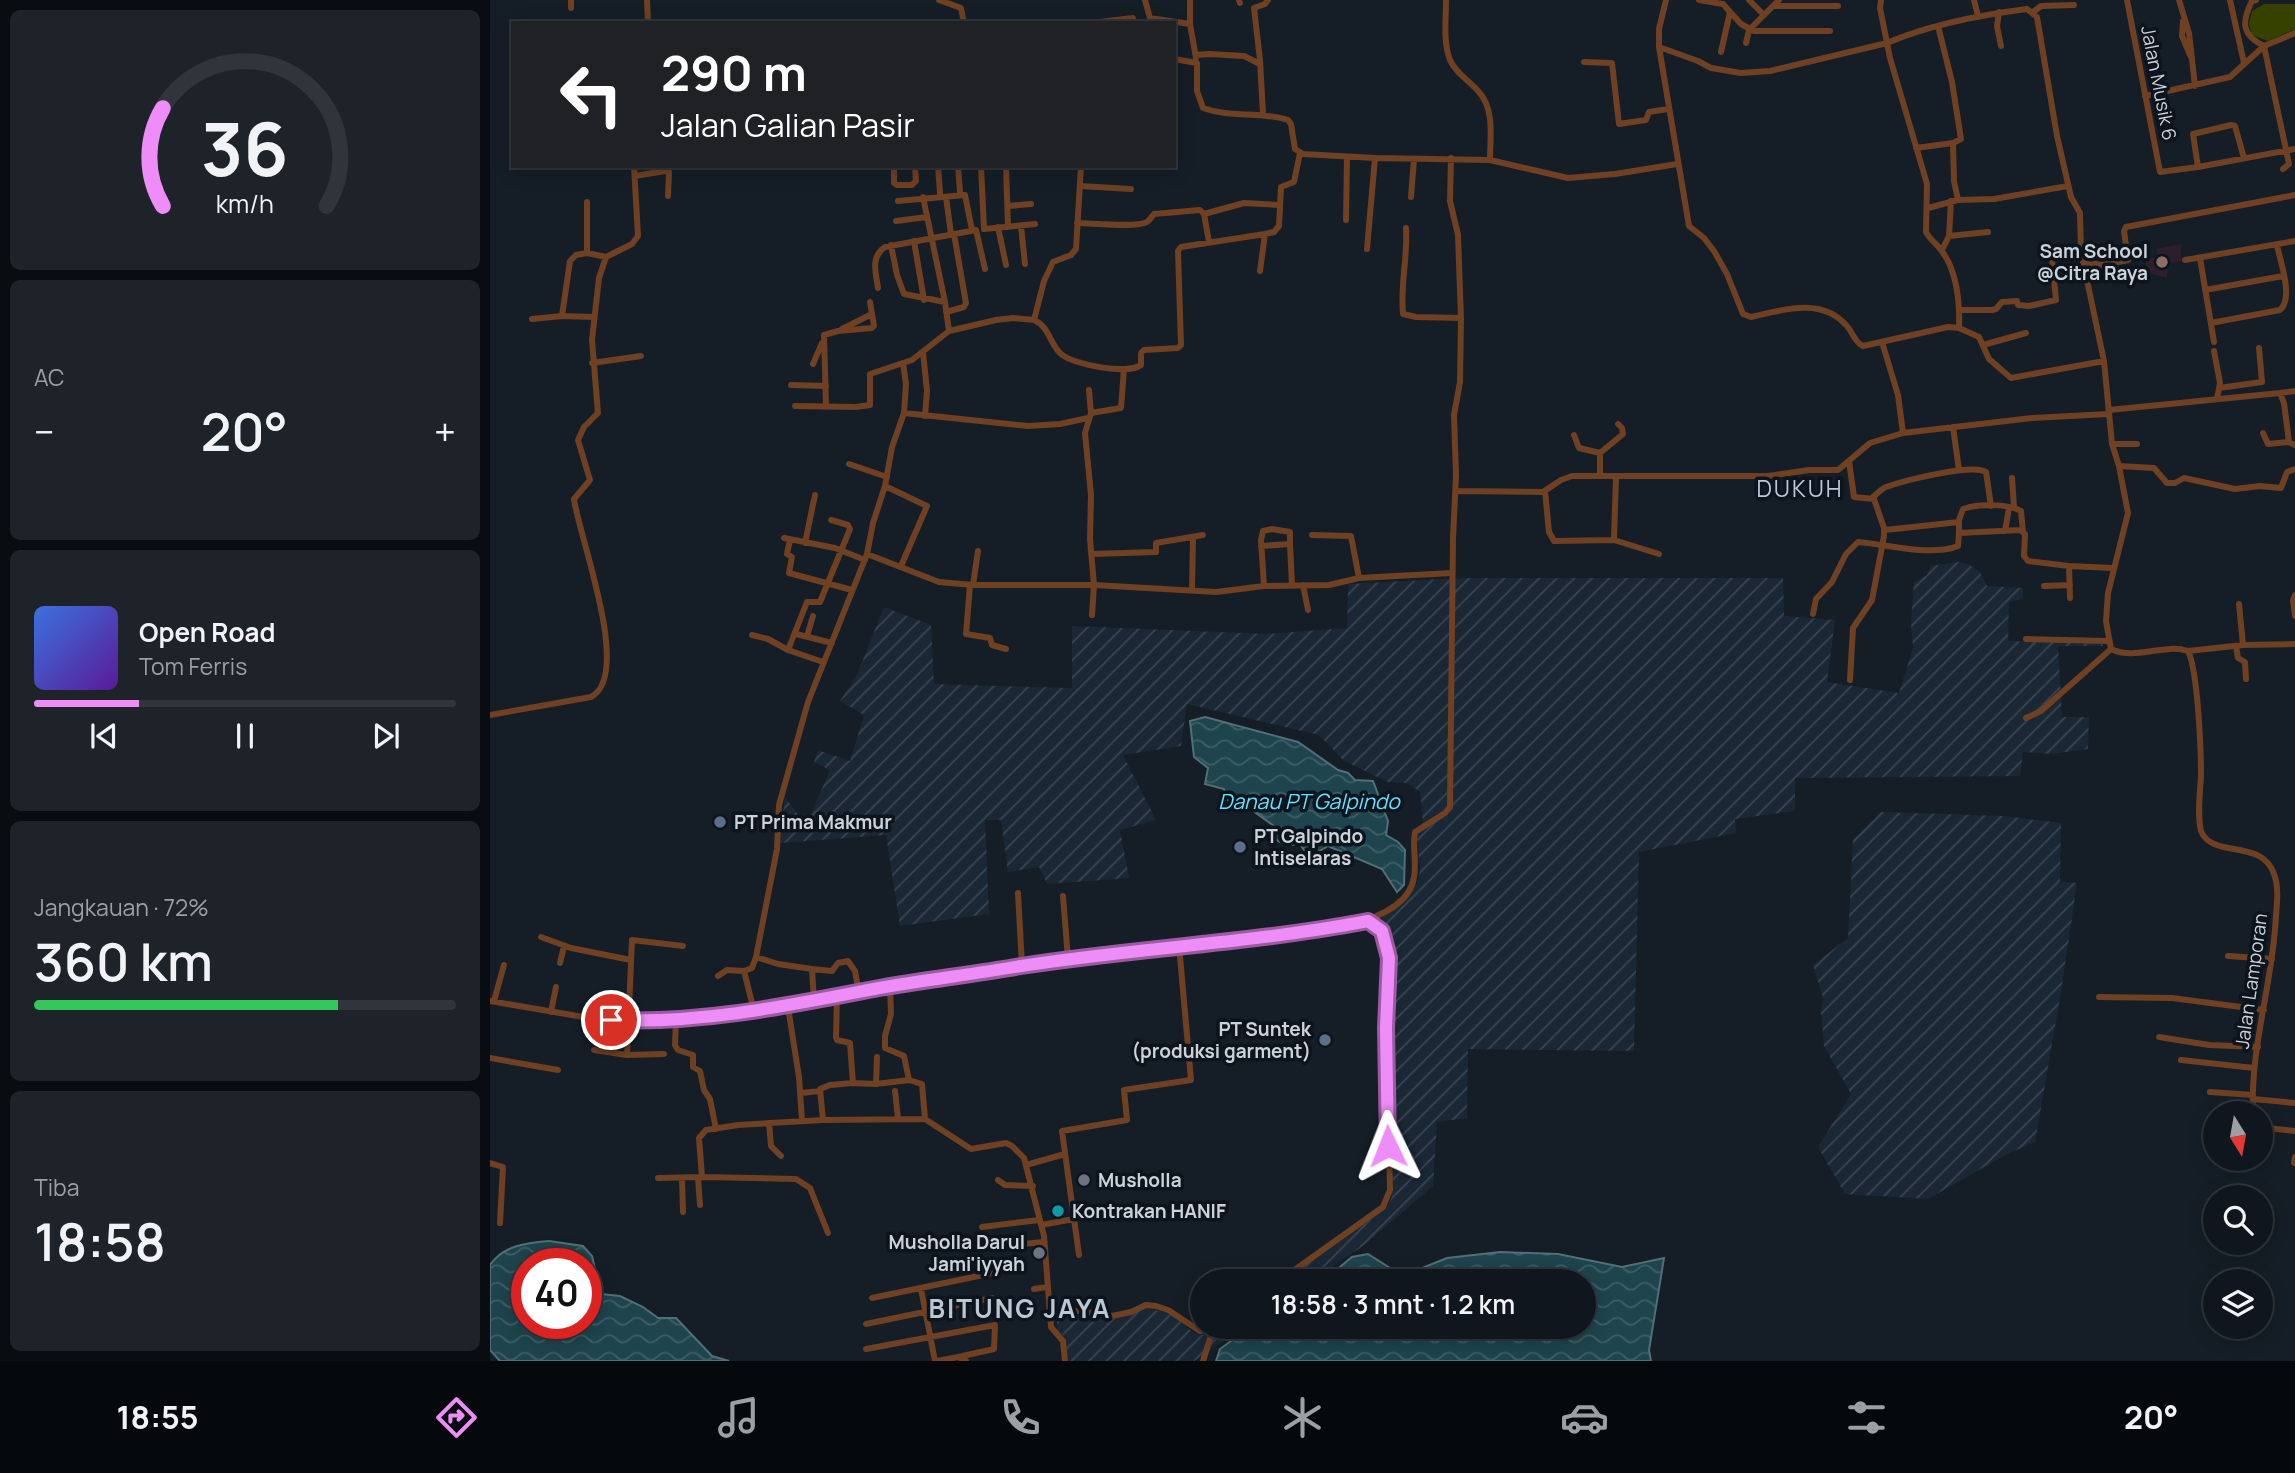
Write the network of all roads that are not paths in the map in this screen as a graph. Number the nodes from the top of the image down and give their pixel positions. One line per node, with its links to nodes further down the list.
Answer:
1 (647, 0): 27 (street)
2 (940, 0): 17 (street)
3 (1145, 0): 29 (street)
4 (1190, 0): 31 (street)
5 (1268, 0): 47 (street)
6 (1446, 0): 62 (street)
7 (1666, 0): 40 (street)
8 (1699, 0): 21 (street)
9 (1749, 0): 24 (street)
10 (1779, 0): 19 (street)
11 (1881, 0): 37 (street)
12 (1974, 0): 25 (street)
13 (2127, 0): 49 (street, Jalan Musik 6)
14 (2179, 0): 48 (street)
15 (2230, 0): 46 (street)
16 (2253, 0): 39 (street)
17 (963, 4)
18 (2074, 5): 23 (street)
19 (1773, 6): 20 (street); 24 (street)
20 (1838, 6)
21 (1730, 12): 33 (street); 41 (street)
22 (1999, 12): 23 (street); 25 (street); 38 (street)
23 (2033, 12): 77 (street)
24 (1764, 15): 33 (street)
25 (1978, 16): 32 (street)
26 (1133, 18): 28 (street)
27 (648, 21)
28 (1108, 21)
29 (1170, 21)
30 (1176, 22): 31 (street)
31 (1190, 24): 42 (street)
32 (1938, 26): 37 (street); 52 (street)
33 (1749, 30): 34 (street); 36 (street)
34 (1830, 32)
35 (2295, 33): 39 (street)
36 (1746, 43)
37 (1887, 43): 40 (street); 53 (street)
38 (2001, 46)
39 (2264, 46): 46 (street); 55 (street)
40 (1659, 47): 50 (street)
41 (1721, 52)
42 (1196, 55): 45 (street); 47 (street)
43 (1176, 59): 45 (street)
44 (1584, 62): 50 (street)
45 (1197, 63): 51 (street)
46 (2244, 63): 48 (street)
47 (1260, 64): 51 (street)
48 (2195, 86): 49 (street)
49 (2145, 96): 64 (street, Jalan Musik 6)
50 (1668, 109): 63 (street)
51 (1263, 114): 56 (street)
52 (1952, 143): 53 (street); 85 (street)
53 (1916, 148): 91 (street)
54 (2295, 149): 55 (street)
55 (2286, 150): 59 (street); 74 (street)
56 (1300, 153): 57 (street); 89 (street)
57 (1347, 157): 60 (street); 94 (street)
58 (1451, 158): 61 (street); 62 (street); 136 (street)
59 (2244, 158): 64 (street); 64 (street)
60 (1375, 159): 61 (street); 113 (street)
61 (1414, 159): 84 (street)
62 (1490, 160): 63 (street)
63 (1677, 164): 145 (street)
64 (2198, 167)
65 (634, 168): 75 (street)
66 (894, 168): 67 (street)
67 (915, 168)
68 (938, 168): 80 (street)
69 (958, 168): 79 (street)
70 (981, 168): 100 (street)
71 (1006, 168): 90 (street)
72 (1081, 168): 76 (street)
73 (671, 169): 75 (street); 82 (street)
74 (2283, 169)
75 (635, 176): 117 (street)
76 (1080, 186): 78 (street); 96 (street)
77 (2068, 186): 85 (street); 115 (street)
78 (1130, 189)
79 (960, 192)
80 (943, 195): 83 (street); 102 (street); 104 (street)
81 (2295, 195): 120 (street)
82 (668, 196)
83 (923, 197): 86 (street); 93 (street)
84 (1411, 197)
85 (1955, 200): 91 (street); 106 (street)
86 (898, 201)
87 (587, 202): 116 (street)
88 (1031, 204): 90 (street)
89 (1279, 205): 92 (street); 105 (street)
90 (1008, 206): 99 (street)
91 (1928, 208): 114 (street)
92 (1204, 214): 96 (street); 110 (street)
93 (927, 217): 95 (street); 107 (street)
94 (1346, 220)
95 (896, 221)
96 (1077, 223): 138 (street)
97 (1035, 224): 98 (street)
98 (1021, 226): 99 (street); 121 (street)
99 (1008, 227): 100 (street)
100 (998, 228): 122 (street)
101 (1406, 228): 136 (street)
102 (972, 230): 104 (street); 123 (street)
103 (1988, 232): 106 (street)
104 (953, 234): 107 (street); 132 (street)
105 (1265, 234): 110 (street); 124 (street)
106 (1949, 236): 114 (street)
107 (931, 237): 108 (street); 130 (street)
108 (914, 241): 112 (street); 128 (street)
109 (2295, 241): 111 (street)
110 (1209, 242): 156 (street)
111 (2277, 245): 118 (street); 125 (street)
112 (891, 246): 126 (street); 128 (street)
113 (1367, 249)
114 (1942, 250): 131 (street)
115 (2081, 252): 120 (street); 131 (street)
116 (587, 253): 117 (street); 134 (street)
117 (606, 257): 135 (street)
118 (2200, 258): 119 (street); 127 (street)
119 (2185, 260)
120 (2083, 262): 152 (street)
121 (1025, 264)
122 (1006, 265)
123 (985, 270)
124 (1260, 271)
125 (2283, 276): 127 (street); 139 (street)
126 (878, 288)
127 (2205, 290): 139 (street)
128 (924, 300): 130 (street)
129 (870, 302): 133 (street)
130 (945, 302): 132 (street)
131 (1960, 310): 140 (street)
132 (946, 312): 142 (street)
133 (872, 314): 141 (street); 141 (street)
134 (562, 316): 135 (street); 137 (street)
135 (594, 317): 153 (street)
136 (1461, 318): 189 (street)
137 (532, 319)
138 (1034, 320): 142 (street); 156 (street)
139 (2211, 323): 146 (street)
140 (1959, 328): 145 (street); 147 (street)
141 (838, 331): 144 (street)
142 (949, 331): 150 (street)
143 (2026, 333): 147 (street)
144 (823, 339): 154 (street); 154 (street)
145 (1882, 342): 172 (street)
146 (2214, 342)
147 (1983, 345): 152 (street)
148 (2259, 348): 159 (street)
149 (2214, 351): 159 (street)
150 (923, 352): 155 (street); 169 (street)
151 (641, 356): 153 (street)
152 (2104, 361): 166 (street)
153 (592, 363): 252 (street)
154 (824, 363): 158 (street)
155 (903, 363): 165 (street); 167 (street)
156 (1124, 369): 168 (street)
157 (791, 385): 158 (street)
158 (826, 386): 165 (street)
159 (2219, 387): 163 (street)
160 (1089, 390): 168 (street)
161 (2295, 391): 162 (street)
162 (2280, 393): 163 (street); 175 (street)
163 (2217, 399): 166 (street)
164 (796, 406): 165 (street)
165 (826, 406)
166 (2109, 412): 171 (street); 176 (street)
167 (904, 413): 169 (street); 186 (street)
168 (1090, 415): 169 (street); 211 (street)
169 (925, 416)
170 (1618, 424): 178 (street)
171 (1953, 427): 172 (street); 183 (street)
172 (1903, 433): 179 (street)
173 (2263, 433): 175 (street)
174 (1574, 435): 178 (street)
175 (2292, 443)
176 (2112, 444): 177 (street); 181 (street)
177 (2137, 444)
178 (1600, 453): 184 (street)
179 (1849, 461): 185 (street); 192 (street)
180 (849, 464): 186 (street)
181 (2119, 466): 182 (street); 216 (street)
182 (2295, 469)
183 (1959, 470): 192 (street); 193 (street)
184 (1600, 475): 185 (street); 190 (street)
185 (1616, 475): 204 (street)
186 (887, 477): 188 (street)
187 (2012, 478): 194 (street)
188 (885, 486): 213 (street); 214 (street)
189 (1455, 491): 190 (street); 217 (street)
190 (1545, 491): 204 (street)
191 (815, 495): 205 (street)
192 (1873, 498): 197 (street)
193 (1991, 506): 194 (street); 196 (street)
194 (2012, 508): 198 (street); 199 (street)
195 (831, 520): 209 (street)
196 (1959, 522): 197 (street); 200 (street)
197 (1885, 530): 208 (street)
198 (2005, 531): 199 (street); 200 (street)
199 (2023, 532): 215 (street)
200 (1959, 533): 208 (street)
201 (1203, 535): 203 (street)
202 (1312, 535): 218 (street)
203 (1193, 537): 211 (street); 228 (street)
204 (1614, 540): 212 (street)
205 (805, 543): 209 (street); 219 (street)
206 (1290, 544): 207 (street); 207 (street); 225 (street)
207 (1261, 546): 224 (street)
208 (1883, 547): 233 (street); 251 (street)
209 (840, 549): 213 (street); 219 (street)
210 (978, 551): 220 (street)
211 (1091, 554): 221 (street)
212 (1659, 554)
213 (866, 557): 214 (street); 227 (street)
214 (901, 566): 220 (street)
215 (2069, 566): 216 (street); 223 (street)
216 (2113, 568): 241 (street)
217 (1452, 573): 218 (street); 256 (street)
218 (1359, 578): 222 (street)
219 (827, 583): 227 (street); 237 (street)
220 (972, 585): 221 (street); 245 (street)
221 (1094, 585): 228 (street); 234 (street)
222 (1303, 585): 225 (street); 232 (street)
223 (2070, 585): 226 (street); 230 (street)
224 (1264, 586): 225 (street); 228 (street)
225 (1292, 586)
226 (2044, 586)
227 (852, 590): 242 (street)
228 (1192, 590)
229 (2295, 596): 236 (street)
230 (2070, 598)
231 (2239, 604): 244 (street)
232 (1308, 610)
233 (1813, 614)
234 (1092, 615)
235 (813, 616): 239 (street)
236 (2295, 616)
237 (796, 634): 239 (street); 247 (street)
238 (751, 635): 247 (street)
239 (807, 636): 242 (street)
240 (2026, 639): 241 (street)
241 (2108, 641): 246 (street)
242 (832, 643): 249 (street)
243 (2295, 644): 244 (street)
244 (2240, 645): 248 (street); 250 (street)
245 (1006, 649)
246 (2112, 649): 248 (street); 253 (street)
247 (788, 650): 249 (street)
248 (2188, 651): 264 (street, Jalan Lamporan)
249 (823, 662): 262 (street)
250 (2246, 679)
251 (1850, 680)
252 (490, 715)
253 (2026, 718)
254 (1018, 893): 268 (street)
255 (1063, 896): 263 (street)
256 (1368, 921): 258 (street); 332 (street)
257 (541, 937): 259 (street)
258 (1179, 945): 263 (street); 313 (street)
259 (564, 946): 265 (street); 266 (street)
260 (683, 946): 265 (street)
261 (2228, 956): 264 (street)
262 (756, 957): 269 (street); 270 (street)
263 (1068, 959): 268 (street)
264 (2272, 959): 280 (street, Jalan Lamporan)
265 (631, 960): 284 (street)
266 (560, 963)
267 (504, 965): 277 (street)
268 (1022, 966): 272 (street)
269 (812, 969): 274 (street); 278 (street)
270 (744, 971): 271 (street); 281 (street)
271 (718, 976)
272 (890, 986): 274 (street); 295 (street)
273 (555, 987): 282 (street)
274 (859, 993): 275 (street)
275 (836, 997): 278 (street); 296 (street)
276 (2099, 998): 280 (street)
277 (492, 1001): 282 (street)
278 (814, 1001): 279 (street)
279 (788, 1006): 281 (street); 301 (street)
280 (2264, 1010): 286 (street, Jalan Lamporan)
281 (754, 1011): 283 (street)
282 (551, 1012): 284 (street)
283 (676, 1019): 284 (street); 310 (street)
284 (628, 1020): 289 (street)
285 (2159, 1037): 286 (street)
286 (2258, 1047): 293 (street, Jalan Lamporan)
287 (594, 1050): 289 (street)
288 (664, 1054): 289 (street)
289 (626, 1055)
290 (877, 1057): 297 (street)
291 (490, 1058): 294 (street)
292 (2182, 1060): 293 (street)
293 (2254, 1068): 302 (street, Jalan Lamporan)
294 (558, 1070)
295 (909, 1080): 297 (street); 306 (street)
296 (853, 1083): 297 (street); 298 (street)
297 (876, 1084)
298 (820, 1091): 301 (street); 307 (street)
299 (895, 1091): 305 (street)
300 (2210, 1092): 302 (street)
301 (800, 1093): 308 (street)
302 (2253, 1097): 303 (street, Jalan Lamporan); 304 (street)
303 (2253, 1101)
304 (2295, 1102)
305 (898, 1118): 306 (street); 307 (street)
306 (925, 1119): 316 (street)
307 (823, 1120): 308 (street)
308 (802, 1121): 309 (street)
309 (769, 1124): 310 (street); 314 (street)
310 (716, 1129): 317 (street)
311 (2273, 1129): 312 (street)
312 (2295, 1131)
313 (1065, 1153): 316 (street); 324 (street)
314 (781, 1156)
315 (490, 1163): 325 (street)
316 (1027, 1165): 321 (street)
317 (700, 1177): 319 (street); 322 (street); 328 (street)
318 (659, 1178): 319 (street)
319 (682, 1178): 323 (street)
320 (998, 1180): 321 (street)
321 (1033, 1186): 326 (street)
322 (700, 1205)
323 (683, 1212)
324 (1074, 1219): 326 (street); 331 (street)
325 (500, 1223)
326 (1040, 1223): 327 (street); 329 (street)
327 (982, 1227)
328 (828, 1233)
329 (1044, 1242): 330 (street); 334 (street)
330 (1022, 1244)
331 (1079, 1255)
332 (1296, 1269)
333 (993, 1273): 335 (street)
334 (1047, 1287): 336 (street); 340 (street)
335 (921, 1289): 337 (street); 339 (street)
336 (1034, 1289)
337 (872, 1298)
338 (992, 1298): 339 (street)
339 (926, 1311): 341 (street); 343 (street)
340 (1049, 1311): 342 (street); 349 (street)
341 (866, 1324)
342 (1190, 1325)
343 (931, 1336): 345 (street); 346 (street); 347 (street)
344 (1210, 1339): 350 (street)
345 (866, 1349)
346 (958, 1357): 347 (street); 348 (street)
347 (936, 1361)
348 (966, 1361)
349 (1065, 1361)
350 (1203, 1361)

